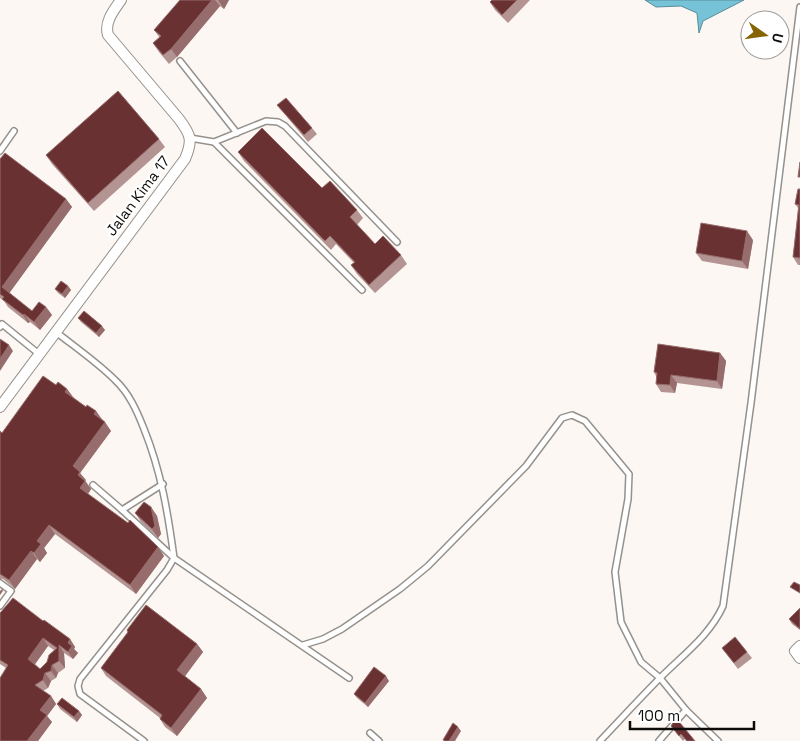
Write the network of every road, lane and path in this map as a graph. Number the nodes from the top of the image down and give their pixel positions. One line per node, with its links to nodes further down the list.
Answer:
1 (121, 0): 6 (street)
2 (800, 8): 25 (lane)
3 (180, 61): 5 (lane)
4 (14, 131): 8 (lane)
5 (237, 133): 7 (lane); 9 (lane)
6 (190, 138): 7 (lane); 12 (street, Jalan Kima 17)
7 (214, 142): 10 (lane)
8 (0, 151)
9 (397, 242)
10 (362, 290)
11 (0, 325): 13 (lane)
12 (56, 332): 13 (street, Jalan Kima 17); 15 (lane)
13 (39, 354): 14 (street, Jalan Kima 17)
14 (0, 407)
15 (162, 484): 17 (lane); 18 (lane)
16 (93, 485): 17 (lane)
17 (122, 510): 18 (lane)
18 (174, 558): 21 (lane); 29 (lane)
19 (0, 583): 20 (lane)
20 (0, 606)
21 (303, 646): 24 (lane); 25 (lane)
22 (800, 646): 23 (street)
23 (800, 658)
24 (349, 678)
25 (660, 678): 26 (lane); 31 (lane)
26 (686, 710): 28 (lane); 32 (lane)
27 (370, 733): 30 (lane)
28 (661, 740)
29 (144, 741)
30 (379, 741)
31 (600, 741)
32 (718, 741)

